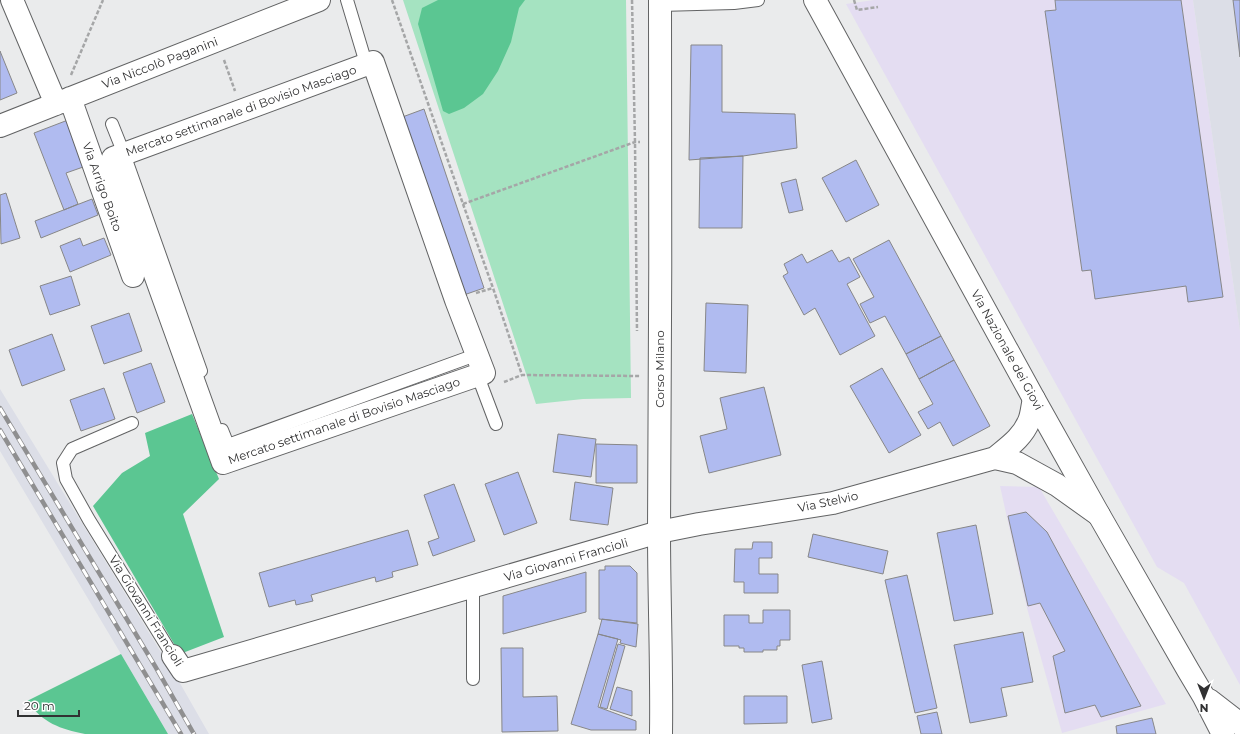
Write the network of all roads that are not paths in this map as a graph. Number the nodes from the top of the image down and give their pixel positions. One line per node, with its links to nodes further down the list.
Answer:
1 (12, 0): 8 (street, Via Arrigo Boito)
2 (320, 0): 8 (street, Via Niccolò Paganini)
3 (348, 0): 7 (lane)
4 (758, 0): 6 (lane, Corso Milano)
5 (816, 0): 14 (street, Via Nazionale dei Giovi)
6 (660, 2): 19 (street, Corso Milano)
7 (367, 69): 11 (lane); 11 (street, Mercato settimanale di Bovisio Masciago); 13 (street, Mercato settimanale di Bovisio Masciago)
8 (63, 101): 10 (street, Via Niccolò Paganini); 12 (street, Via Arrigo Boito)
9 (112, 124): 11 (lane)
10 (0, 126)
11 (126, 158): 13 (street, Mercato settimanale di Bovisio Masciago)
12 (133, 276)
13 (474, 366): 16 (lane)
14 (1034, 399): 17 (street, Via Stelvio); 18 (street, Via Nazionale dei Giovi)
15 (132, 423): 21 (lane, Via Giovanni Francioli)
16 (496, 424)
17 (995, 458): 18 (street, Via Stelvio); 19 (street, Via Stelvio)
18 (1099, 515): 23 (street, Via Nazionale dei Giovi)
19 (659, 532): 20 (street, Via Giovanni Francioli); 25 (street, Corso Milano)
20 (473, 587): 21 (street, Via Giovanni Francioli); 22 (lane)
21 (173, 656)
22 (473, 679)
23 (1204, 697): 24 (street, Via Nazionale dei Giovi); 26 (street, Via Nazionale dei Giovi)
24 (1240, 724)
25 (661, 734)
26 (1223, 734)

